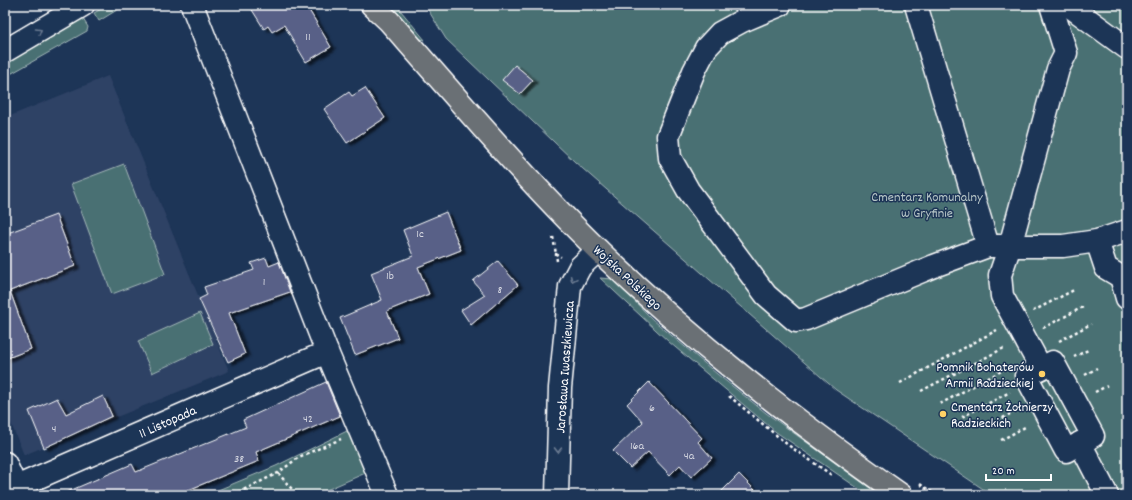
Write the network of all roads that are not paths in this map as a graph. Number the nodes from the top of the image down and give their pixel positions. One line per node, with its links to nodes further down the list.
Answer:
1 (83, 5): 10 (street, one-way to 1)
2 (192, 5): 18 (street)
3 (372, 5): 8 (main road, Wojska Polskiego)
4 (780, 5): 13 (street)
5 (916, 5): 13 (street)
6 (1051, 5): 14 (street)
7 (1068, 5): 9 (street)
8 (385, 13): 15 (main road, Wojska Polskiego)
9 (1127, 48)
10 (5, 51)
11 (1127, 231): 12 (street)
12 (1097, 241): 14 (street); 16 (street)
13 (988, 246): 14 (street)
14 (1010, 246): 19 (street)
15 (598, 250): 22 (main road, Wojska Polskiego); 25 (street, Jarosława Iwaszkiewicza, one-way to 25)
16 (1124, 276): 17 (street)
17 (1127, 298)
18 (327, 352): 23 (street, 11 Listopada); 24 (street)
19 (1039, 391): 20 (street); 20 (street)
20 (1080, 443): 26 (street)
21 (5, 463): 23 (street)
22 (908, 488)
23 (18, 491)
24 (387, 495)
25 (557, 495)
26 (1107, 495)

